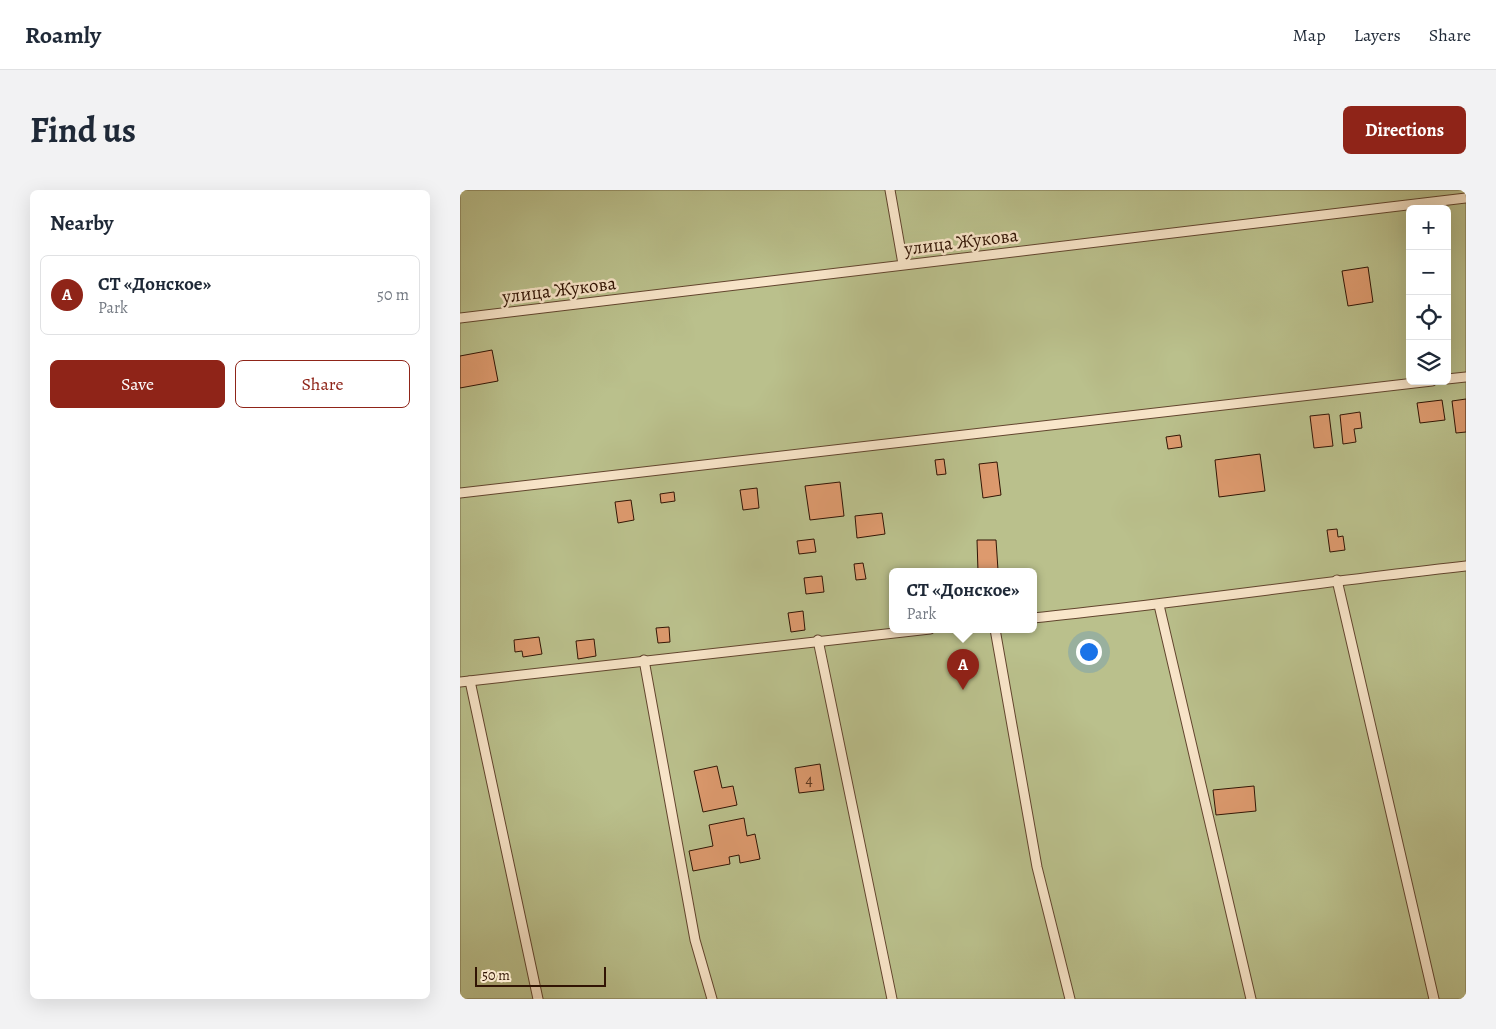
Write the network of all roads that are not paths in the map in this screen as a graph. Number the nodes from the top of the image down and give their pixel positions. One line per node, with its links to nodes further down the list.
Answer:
1 (890, 190): 3 (lane)
2 (1466, 198): 3 (lane, улица Жукова)
3 (902, 264): 4 (lane, улица Жукова)
4 (460, 318)
5 (1466, 377): 6 (lane)
6 (1451, 379)
7 (1406, 384): 8 (lane)
8 (460, 493)
9 (1466, 566): 10 (lane)
10 (1337, 580): 11 (lane); 24 (lane)
11 (1159, 605): 12 (lane); 23 (lane)
12 (1037, 618)
13 (889, 633): 15 (lane)
14 (996, 633): 22 (lane)
15 (818, 640): 16 (lane); 21 (lane)
16 (644, 660): 17 (lane); 20 (lane)
17 (470, 681): 18 (lane); 19 (lane)
18 (460, 682)
19 (538, 999)
20 (712, 999)
21 (892, 999)
22 (1070, 999)
23 (1251, 999)
24 (1434, 999)

